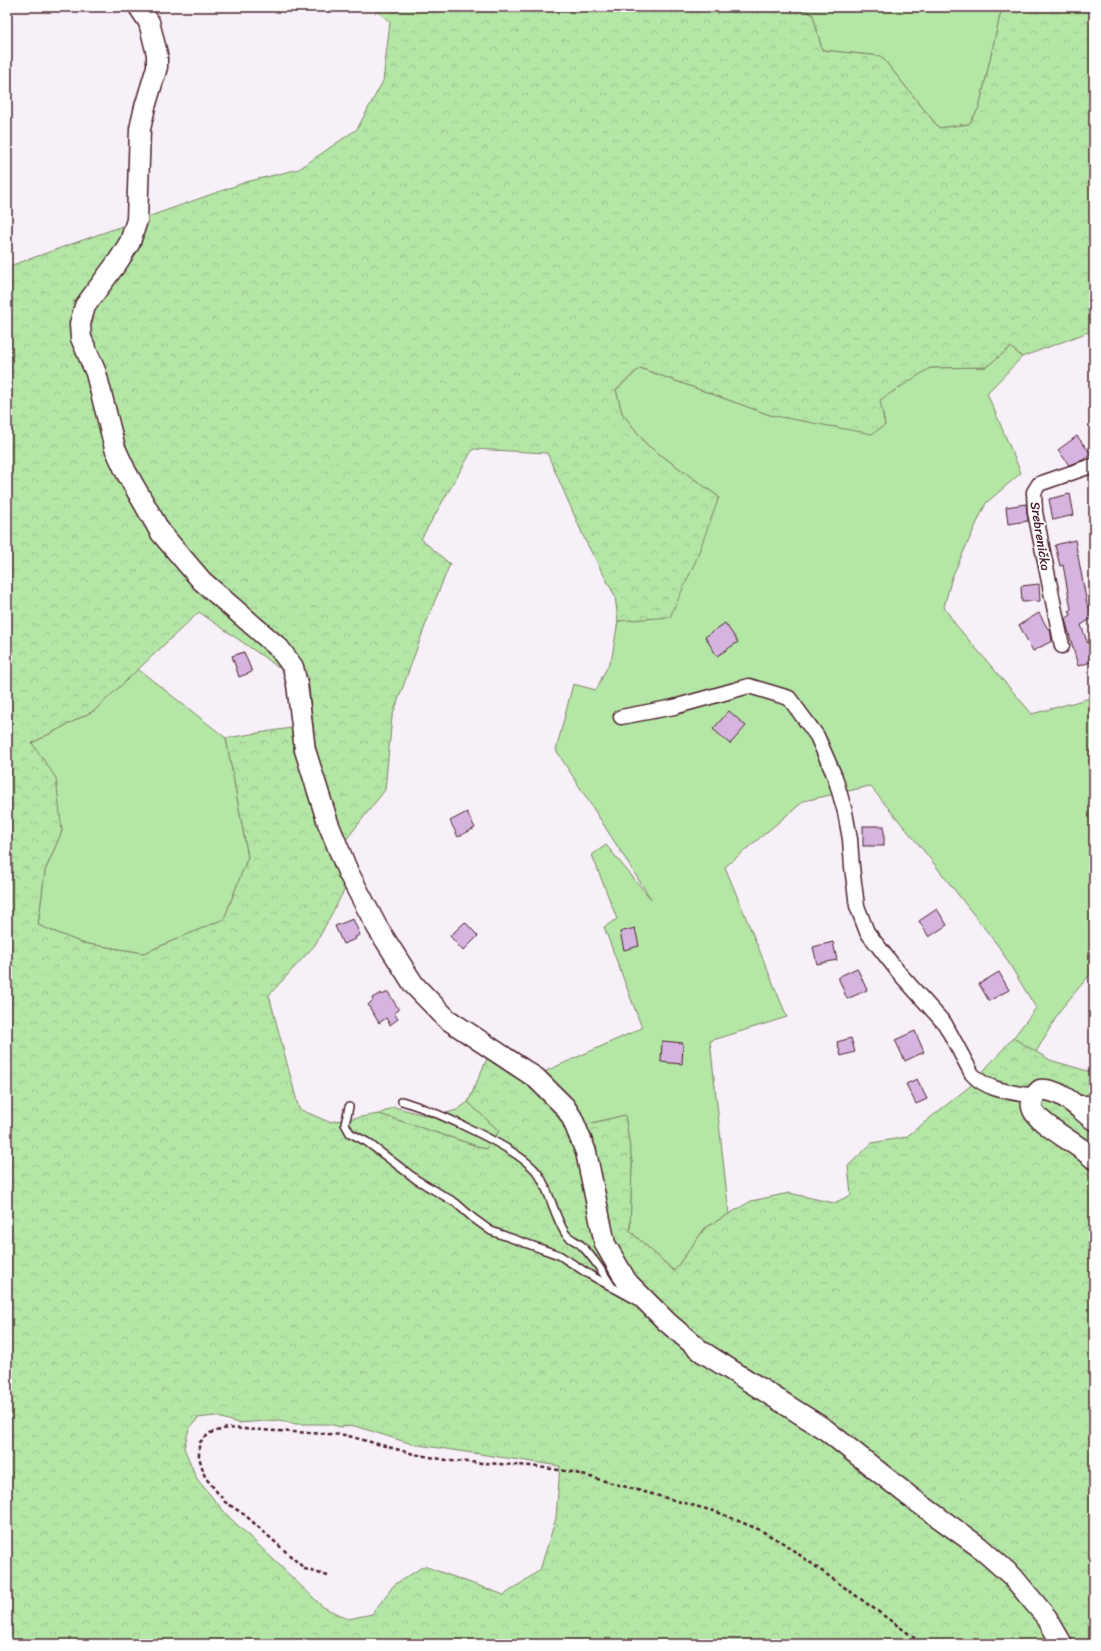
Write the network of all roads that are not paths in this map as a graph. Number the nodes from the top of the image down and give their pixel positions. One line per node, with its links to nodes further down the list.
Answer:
1 (140, 7): 13 (main road)
2 (1094, 465): 3 (street, Srebrenička)
3 (1062, 646)
4 (621, 717): 5 (street)
5 (1034, 1096): 7 (main road); 11 (main road)
6 (402, 1101): 12 (lane)
7 (1072, 1103): 8 (street); 10 (main road)
8 (1094, 1103)
9 (349, 1107): 12 (lane)
10 (1094, 1120)
11 (1094, 1159)
12 (613, 1288): 13 (lane)
13 (667, 1322): 14 (main road)
14 (1062, 1644)

